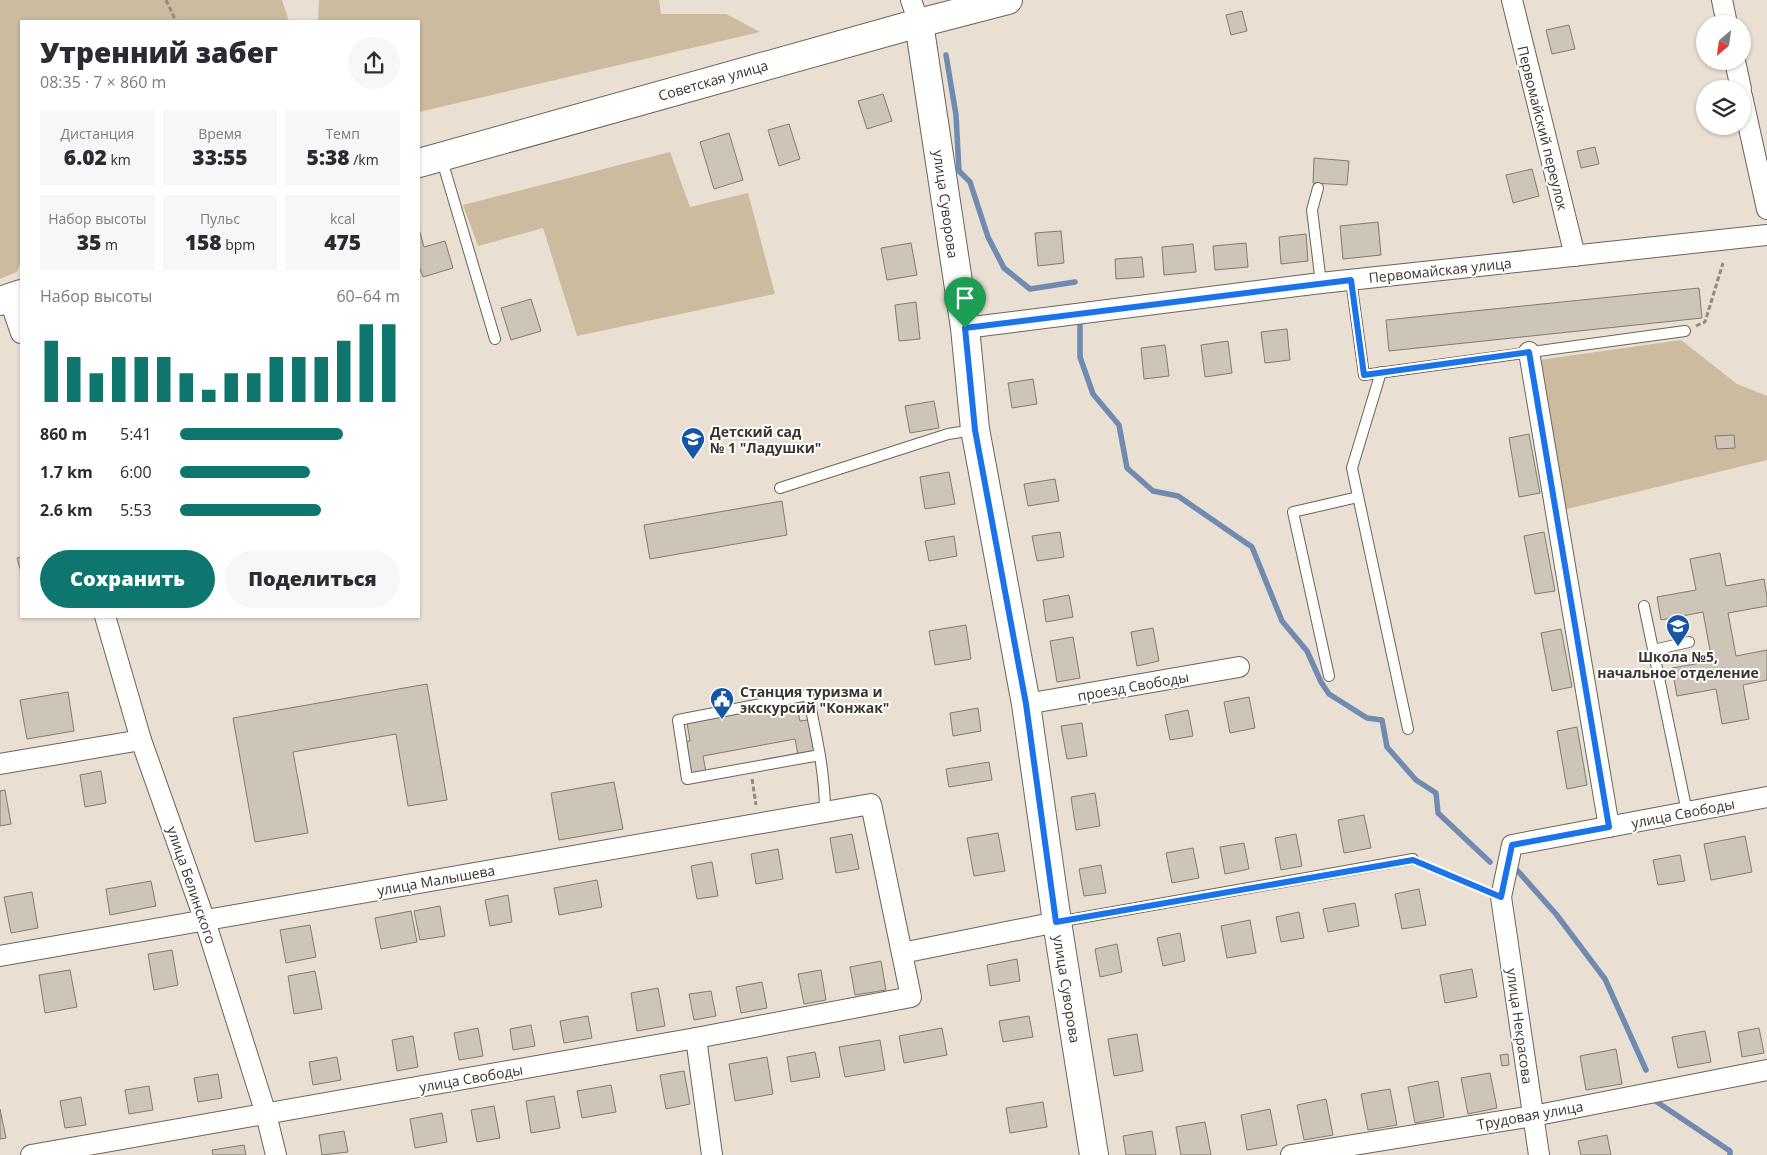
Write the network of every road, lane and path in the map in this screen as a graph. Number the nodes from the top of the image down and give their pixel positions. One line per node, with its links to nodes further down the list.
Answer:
1 (166, 0): 7 (path)
2 (1008, 0): 5 (main road, Советская улица)
3 (1512, 0): 13 (street, Первомайский переулок)
4 (1722, 0): 6 (street)
5 (915, 12): 9 (main road, Советская улица); 18 (main road, улица Суворова)
6 (1725, 15)
7 (176, 20)
8 (1751, 135): 11 (street)
9 (430, 159): 21 (lane)
10 (1318, 188): 16 (lane)
11 (1767, 209)
12 (1767, 235): 13 (street, Первомайская улица)
13 (1575, 256): 15 (street, Первомайская улица)
14 (1724, 263): 20 (path)
15 (1351, 280): 16 (street, Первомайская улица); 23 (lane)
16 (1321, 283): 18 (street, Первомайская улица)
17 (10, 298): 19 (street)
18 (965, 328): 24 (main road, улица Суворова)
19 (20, 330)
20 (1685, 331): 22 (lane)
21 (495, 339)
22 (1529, 352): 23 (lane); 43 (street)
23 (1380, 372): 26 (lane)
24 (975, 430): 25 (lane); 33 (main road, улица Суворова)
25 (780, 488)
26 (1358, 497): 32 (lane); 34 (lane)
27 (1644, 606): 30 (lane)
28 (106, 618): 35 (street, улица Белинского)
29 (1689, 642): 30 (lane)
30 (1653, 650): 41 (lane)
31 (1239, 667): 33 (street, проезд Свободы)
32 (1329, 676)
33 (1026, 704): 47 (main road, улица Суворова)
34 (1408, 729)
35 (141, 740): 37 (street); 46 (street, улица Белинского)
36 (820, 755): 38 (lane); 38 (lane); 40 (lane)
37 (0, 764)
38 (750, 769): 42 (path)
39 (1767, 797): 41 (street, улица Свободы)
40 (826, 812): 42 (street, улица Малышева); 48 (street, улица Малышева)
41 (1687, 812): 43 (street, улица Свободы)
42 (759, 824): 46 (street, улица Малышева)
43 (1609, 827): 45 (street, улица Свободы)
44 (1413, 860): 45 (path); 47 (lane)
45 (1501, 897): 53 (street, улица Некрасова)
46 (205, 921): 49 (street, улица Малышева); 52 (street, улица Белинского)
47 (1056, 922): 48 (street); 57 (main road, улица Суворова)
48 (902, 953): 50 (street, улица Свободы)
49 (0, 956)
50 (696, 1038): 52 (street, улица Свободы); 56 (street)
51 (1767, 1070): 53 (street, Трудовая улица)
52 (266, 1114): 54 (street, улица Свободы); 55 (street, улица Белинского)
53 (1532, 1116): 58 (street, Трудовая улица); 59 (street, улица Некрасова)
54 (31, 1155)
55 (276, 1155)
56 (712, 1155)
57 (1094, 1155)
58 (1291, 1155)
59 (1539, 1155)

